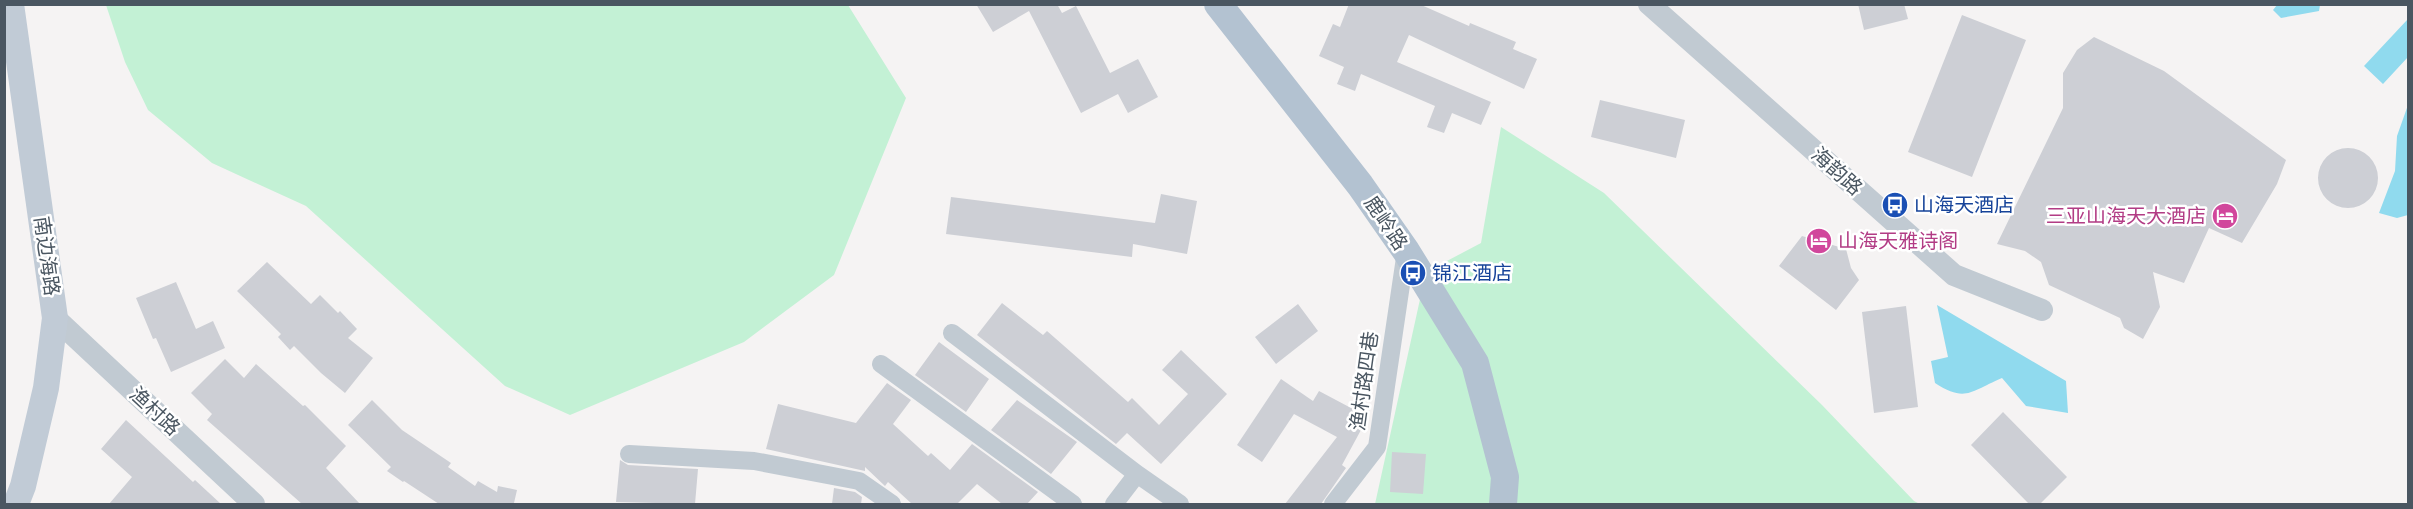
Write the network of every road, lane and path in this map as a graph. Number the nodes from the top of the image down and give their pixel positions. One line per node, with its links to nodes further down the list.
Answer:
1 (11, 4): 6 (main road, 南边海路)
2 (1218, 4): 4 (main road, 鹿岭路)
3 (1649, 4): 5 (street, 海韵路)
4 (1406, 251): 17 (street, 渔村路四巷); 18 (main road, 鹿岭路)
5 (2042, 310)
6 (55, 318): 11 (main road, 南边海路); 12 (street, 渔村路)
7 (952, 333): 10 (street)
8 (881, 364): 14 (street)
9 (629, 454): 13 (street)
10 (1137, 474): 15 (street); 16 (street)
11 (16, 504)
12 (254, 504)
13 (892, 504)
14 (1073, 504)
15 (1114, 504)
16 (1180, 504)
17 (1333, 504)
18 (1503, 504)

